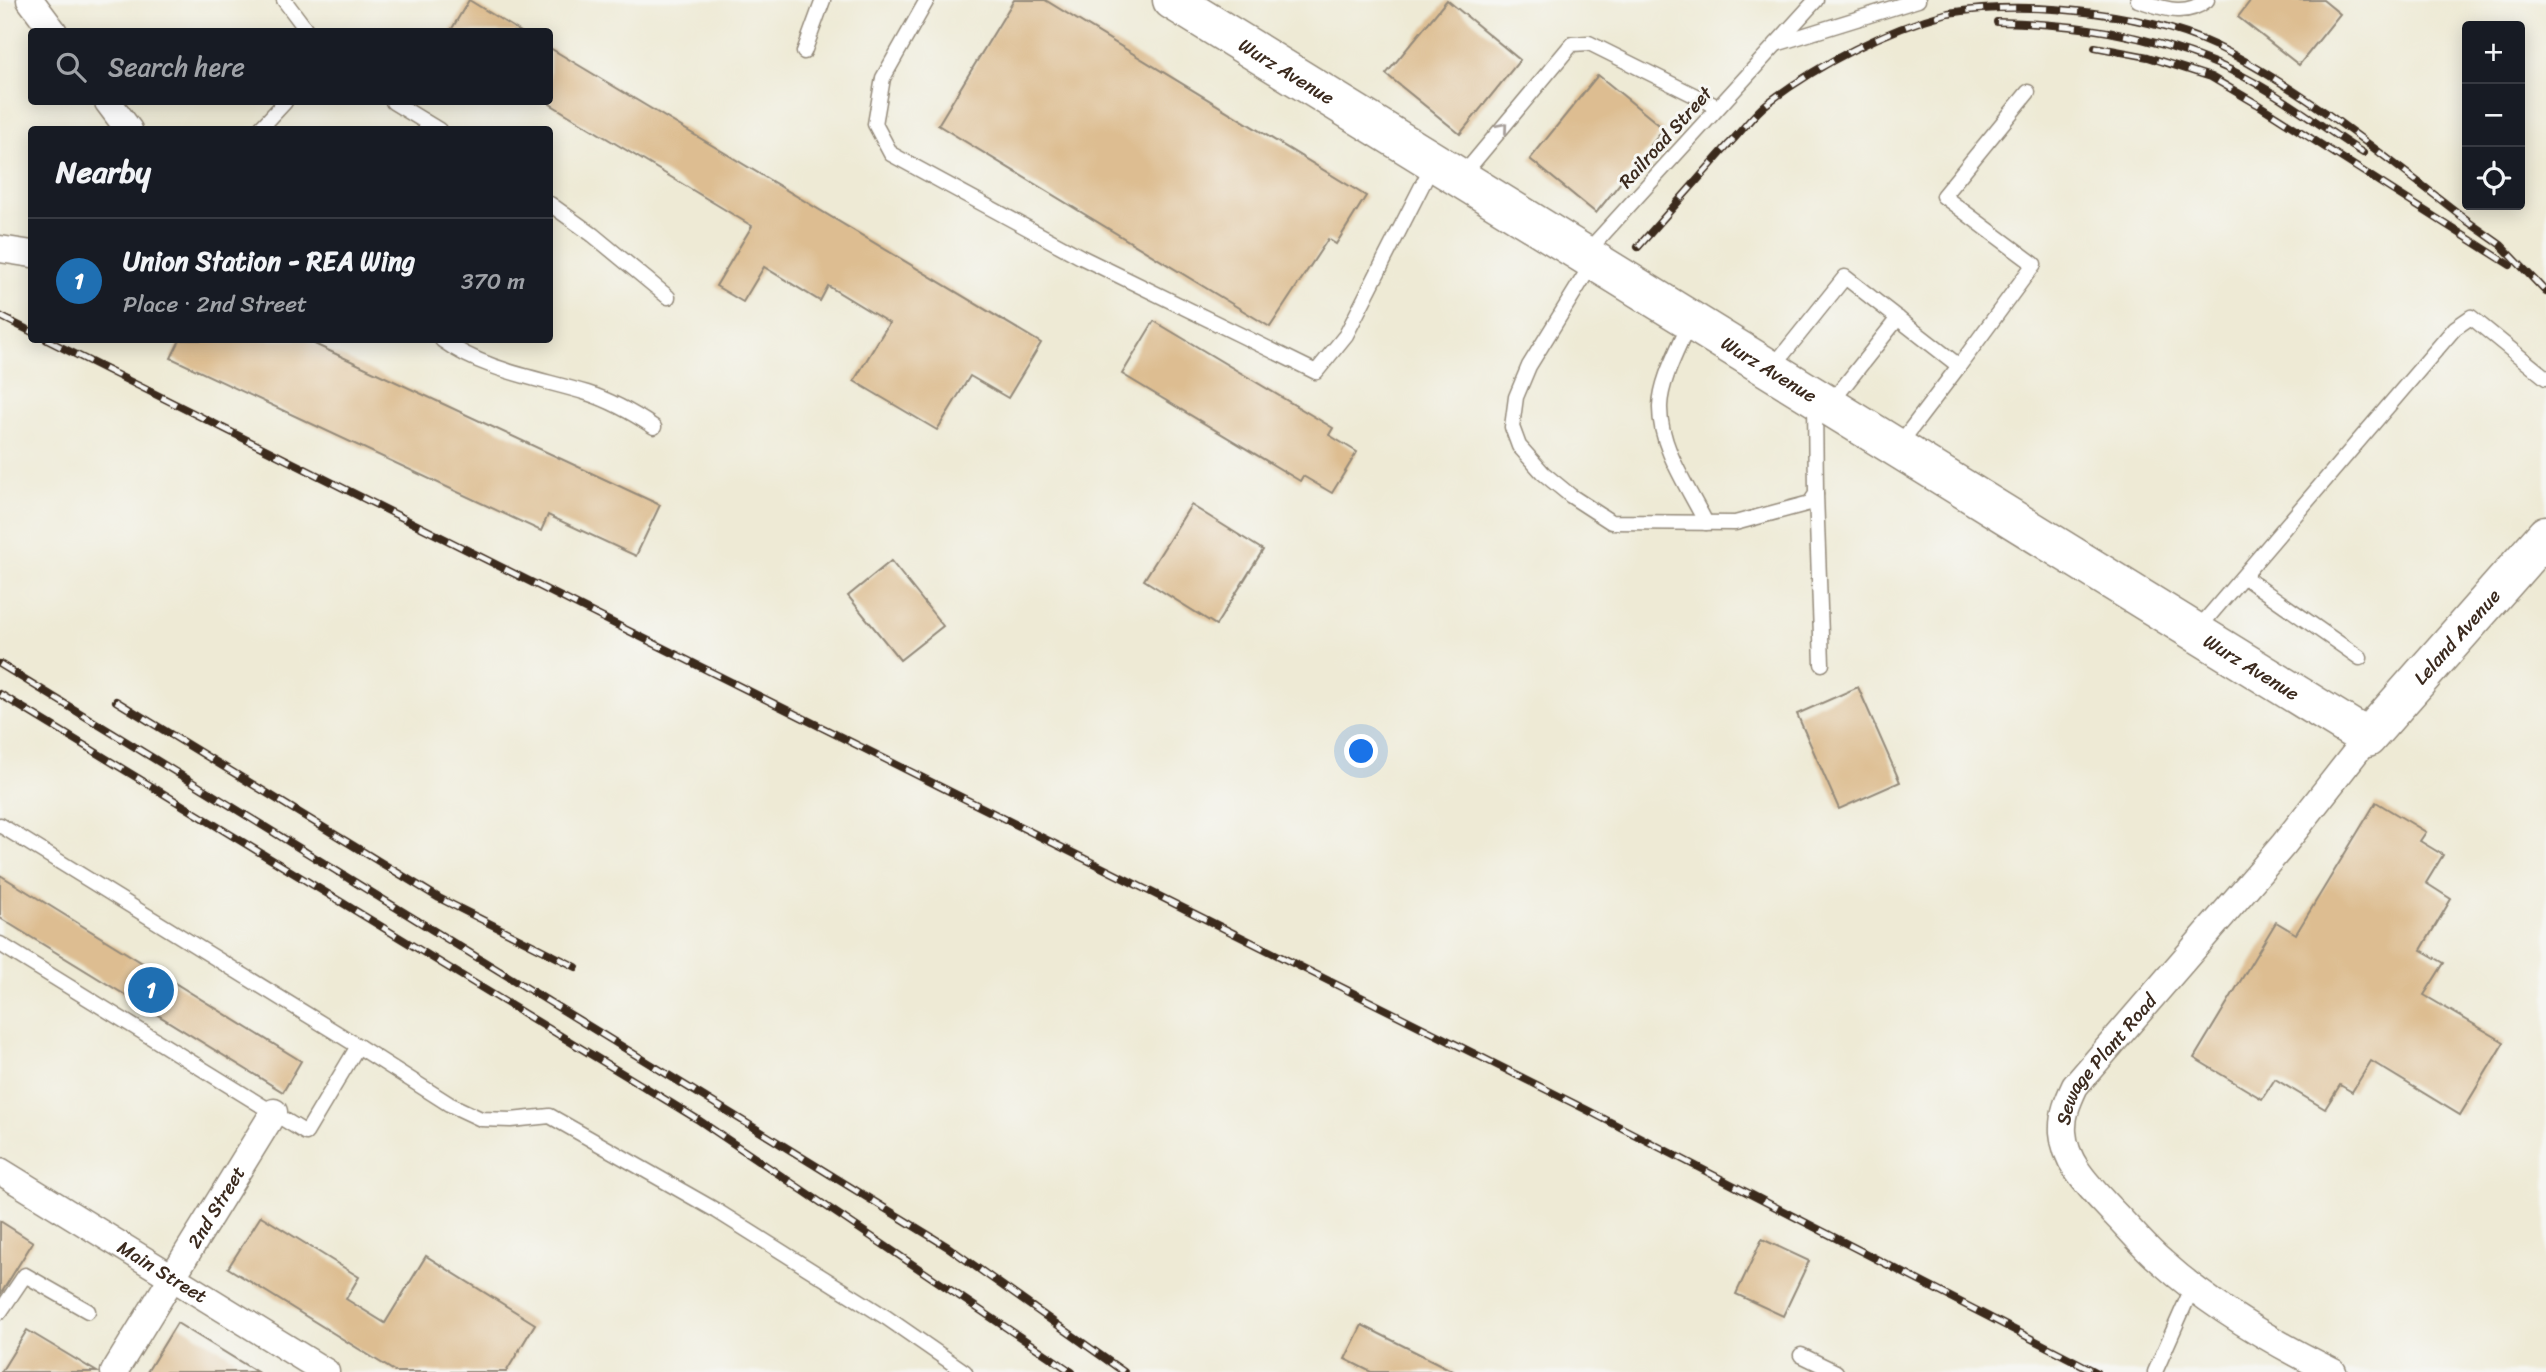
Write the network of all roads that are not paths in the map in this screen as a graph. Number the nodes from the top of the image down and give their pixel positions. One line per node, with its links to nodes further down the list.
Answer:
1 (30, 0): 10 (street)
2 (284, 0): 11 (lane)
3 (823, 0): 13 (lane)
4 (927, 0): 22 (lane)
5 (1172, 0): 22 (street, Wurz Avenue)
6 (1816, 0): 12 (lane, Railroad Street)
7 (1917, 0): 12 (lane, Railroad Street)
8 (2138, 0): 9 (lane)
9 (2207, 0)
10 (51, 28)
11 (305, 28)
12 (1775, 45): 18 (lane, Railroad Street)
13 (804, 52)
14 (2028, 92): 31 (lane)
15 (110, 105): 19 (street)
16 (282, 105): 20 (lane)
17 (398, 105): 21 (lane)
18 (1718, 107): 22 (lane, one-way to 18); 26 (lane, Railroad Street)
19 (127, 126)
20 (263, 126)
21 (432, 126)
22 (1446, 172): 26 (street, Wurz Avenue)
23 (553, 206): 27 (lane)
24 (0, 249): 25 (street)
25 (28, 253)
26 (1589, 258): 28 (street, Wurz Avenue); 38 (lane, Railroad Street)
27 (668, 297)
28 (1690, 318): 32 (street, Wurz Avenue); 38 (lane)
29 (1898, 318): 31 (lane); 32 (lane); 34 (lane)
30 (446, 343): 35 (lane)
31 (1959, 366): 36 (lane)
32 (1772, 368): 34 (street, Wurz Avenue)
33 (2546, 378): 40 (lane)
34 (1823, 399): 36 (street, Wurz Avenue); 37 (lane)
35 (654, 427)
36 (1898, 446): 41 (street, Wurz Avenue)
37 (1816, 494): 38 (lane, Railroad Street); 43 (lane)
38 (1706, 523)
39 (2546, 535): 44 (street, Leland Avenue)
40 (2244, 577): 41 (lane); 42 (lane)
41 (2196, 631): 44 (street, Wurz Avenue)
42 (2360, 658)
43 (1822, 664)
44 (2367, 738): 51 (street, Sewage Plant Road)
45 (0, 825): 47 (lane)
46 (0, 944): 48 (lane)
47 (358, 1046): 48 (lane); 57 (lane)
48 (274, 1112): 50 (street, 2nd Street)
49 (0, 1171): 50 (street, Main Street)
50 (172, 1277): 55 (street, 2nd Street); 56 (street, Main Street)
51 (2193, 1286): 59 (lane); 60 (street, Sewage Plant Road)
52 (88, 1311): 53 (lane)
53 (0, 1312)
54 (1801, 1355): 58 (lane)
55 (114, 1372)
56 (326, 1372)
57 (965, 1372)
58 (1836, 1372)
59 (2155, 1372)
60 (2333, 1372)

